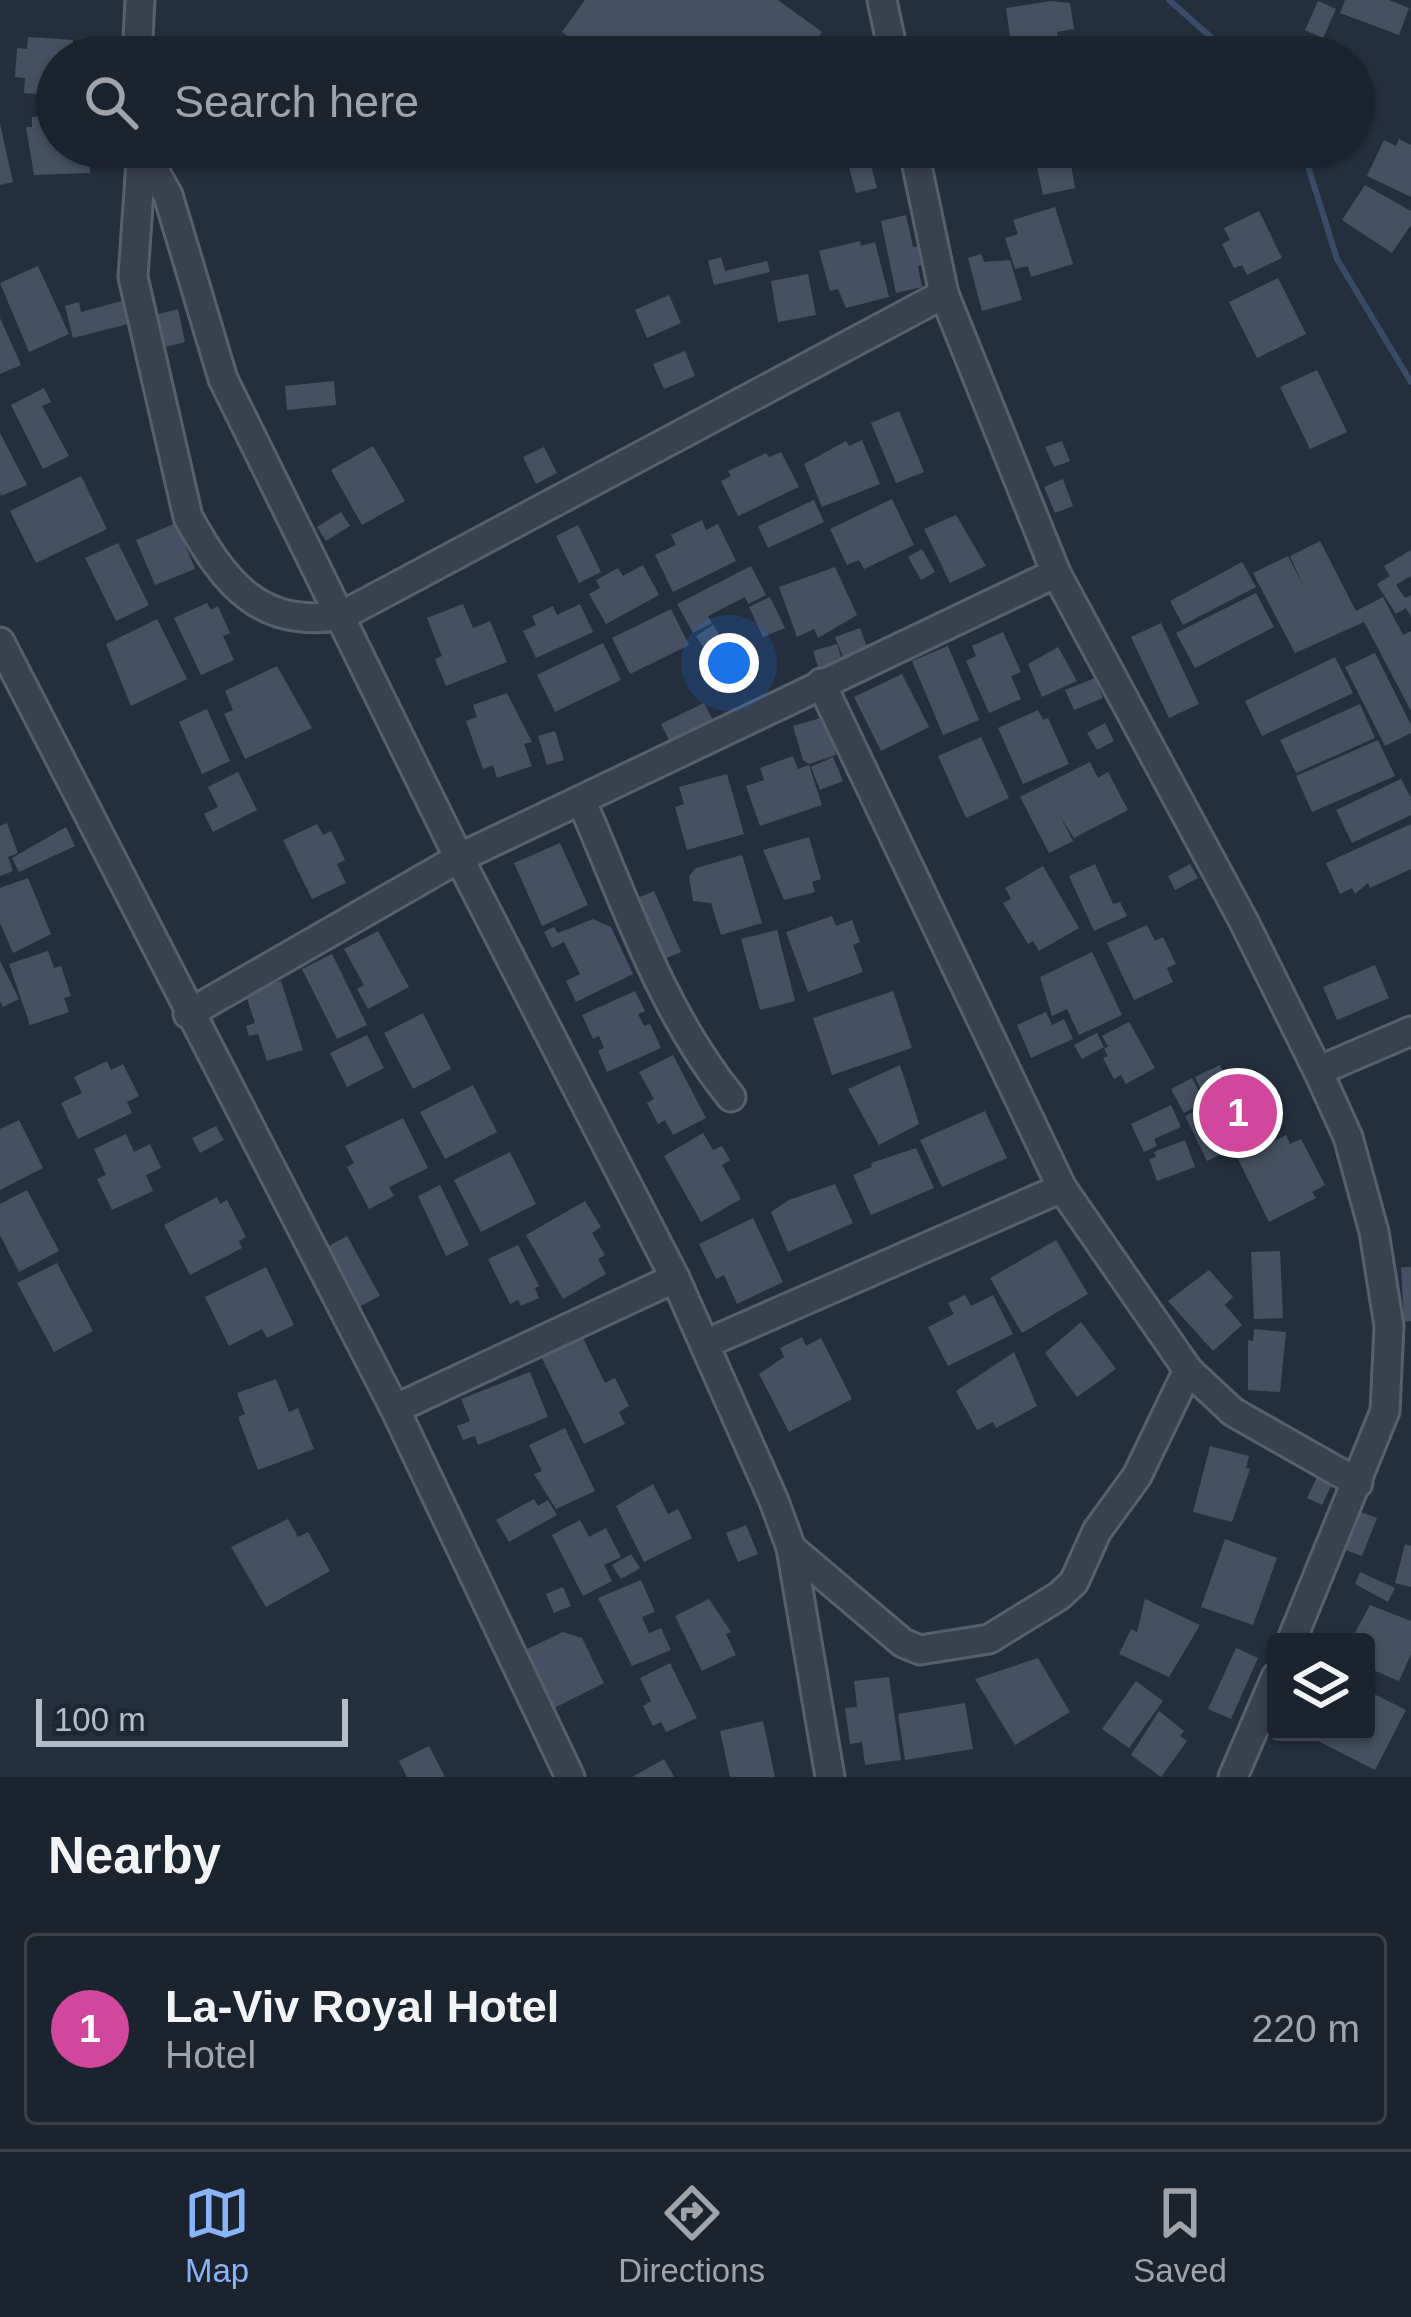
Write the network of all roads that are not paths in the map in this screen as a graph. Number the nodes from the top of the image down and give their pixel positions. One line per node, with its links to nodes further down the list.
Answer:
1 (140, 0): 3 (street)
2 (882, 0): 4 (street)
3 (138, 36)
4 (890, 36)
5 (141, 168): 10 (street)
6 (153, 168): 10 (street)
7 (918, 168): 8 (street)
8 (944, 294): 9 (street); 10 (street)
9 (1056, 573): 12 (street); 17 (street)
10 (343, 615): 14 (street)
11 (0, 641): 15 (street)
12 (820, 683): 13 (street); 19 (street)
13 (581, 800): 14 (street); 18 (street)
14 (459, 858): 15 (street); 20 (street)
15 (188, 1013): 23 (street)
16 (1411, 1030): 17 (street)
17 (1318, 1072): 24 (street)
18 (731, 1097)
19 (1062, 1188): 21 (street); 22 (street)
20 (675, 1279): 21 (street); 23 (street)
21 (705, 1344): 25 (street)
22 (1188, 1370): 24 (street); 25 (street)
23 (394, 1409): 28 (street)
24 (1358, 1484): 26 (street)
25 (790, 1548): 29 (street)
26 (1295, 1633)
27 (1267, 1698): 30 (street)
28 (571, 1777)
29 (830, 1777)
30 (1233, 1777)

